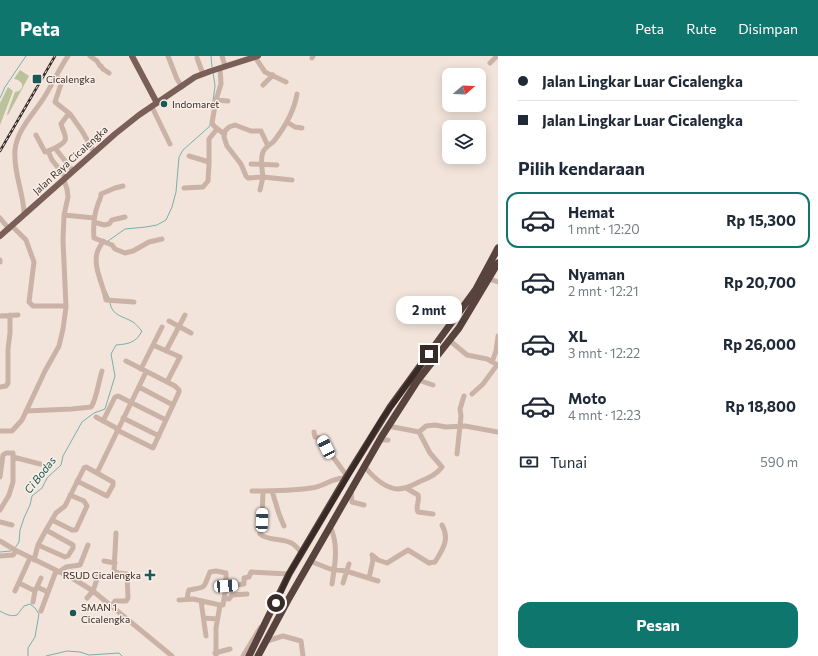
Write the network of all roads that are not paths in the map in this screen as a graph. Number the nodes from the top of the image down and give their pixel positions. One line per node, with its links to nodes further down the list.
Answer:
1 (68, 56): 13 (street)
2 (90, 56): 11 (street)
3 (132, 56): 21 (main road)
4 (168, 56): 17 (street)
5 (222, 56): 10 (street)
6 (497, 56): 9 (street)
7 (257, 57): 10 (main road, Jalan Raya Cicalengka); 14 (street)
8 (197, 58): 12 (street)
9 (490, 63)
10 (221, 68): 12 (main road, Jalan Raya Cicalengka); 19 (street)
11 (109, 72)
12 (203, 74): 17 (main road, Jalan Raya Cicalengka)
13 (56, 76): 22 (street); 45 (street)
14 (273, 76): 15 (street); 16 (street)
15 (286, 82)
16 (263, 85)
17 (182, 87): 21 (main road, Jalan Raya Cicalengka)
18 (297, 94): 23 (street)
19 (216, 100): 20 (street); 25 (street)
20 (228, 101)
21 (154, 105): 28 (street); 32 (main road, Jalan Raya Cicalengka)
22 (69, 113): 30 (street); 32 (street)
23 (287, 122): 24 (street); 29 (street)
24 (302, 128)
25 (217, 129): 26 (street); 34 (street)
26 (224, 134): 29 (street); 39 (street)
27 (36, 135): 31 (street)
28 (170, 144)
29 (268, 146): 36 (street)
30 (55, 148): 31 (street); 38 (street)
31 (48, 151): 40 (street)
32 (94, 152): 38 (main road, Jalan Raya Cicalengka)
33 (189, 156): 34 (street)
34 (209, 162): 43 (street)
35 (251, 164): 36 (street)
36 (262, 164): 37 (street); 39 (street)
37 (277, 165)
38 (73, 172): 40 (main road, Jalan Raya Cicalengka)
39 (263, 177): 41 (street); 44 (street)
40 (65, 179): 46 (main road, Jalan Raya Cicalengka); 48 (street)
41 (292, 180)
42 (123, 186): 51 (street)
43 (184, 188)
44 (260, 190)
45 (24, 203): 46 (street); 47 (street)
46 (33, 207): 47 (main road, Jalan Raya Cicalengka)
47 (24, 214): 52 (main road, Jalan Raya Cicalengka)
48 (64, 215): 51 (street); 61 (street)
49 (125, 217): 51 (street)
50 (0, 218): 52 (street)
51 (94, 220): 55 (street)
52 (11, 227): 53 (main road, Jalan Raya Cicalengka); 61 (street)
53 (0, 236)
54 (162, 239): 55 (street)
55 (105, 242): 60 (street)
56 (498, 248): 108 (highway)
57 (498, 263): 58 (highway)
58 (489, 279): 59 (street); 71 (highway)
59 (498, 282)
60 (134, 302)
61 (66, 306): 87 (street)
62 (10, 315): 63 (street); 65 (street); 81 (street)
63 (18, 315)
64 (185, 315): 67 (street)
65 (0, 316)
66 (169, 321): 67 (street)
67 (179, 326): 69 (street); 73 (street)
68 (162, 328): 72 (street)
69 (192, 333)
70 (498, 336): 75 (street)
71 (449, 340): 75 (street); 78 (highway)
72 (153, 345): 73 (street); 76 (street)
73 (166, 351): 79 (street)
74 (126, 361): 76 (street)
75 (496, 364): 83 (street)
76 (143, 370): 79 (street); 82 (street)
77 (102, 371): 87 (street)
78 (418, 380): 80 (street); 92 (highway)
79 (167, 382): 86 (street)
80 (433, 385)
81 (0, 387)
82 (139, 387): 85 (street); 86 (street)
83 (472, 394)
84 (464, 396): 93 (street)
85 (131, 402): 89 (street); 90 (street); 91 (street)
86 (173, 404): 90 (street)
87 (26, 411): 95 (street)
88 (96, 417): 91 (street)
89 (123, 418): 94 (street); 99 (street)
90 (166, 420): 99 (street)
91 (103, 421): 94 (street)
92 (388, 426): 97 (street); 100 (highway)
93 (460, 426): 97 (street); 98 (street); 102 (street)
94 (118, 430): 99 (street); 106 (street)
95 (0, 431)
96 (314, 432): 108 (street)
97 (419, 432): 110 (street)
98 (498, 432)
99 (159, 436)
100 (379, 440): 101 (street); 105 (highway)
101 (388, 440)
102 (457, 454)
103 (13, 457): 104 (street); 107 (street); 117 (street)
104 (40, 464)
105 (364, 466): 110 (street); 111 (highway)
106 (97, 473): 109 (street); 109 (street)
107 (0, 477)
108 (346, 477): 114 (street); 131 (highway)
109 (77, 481): 115 (street)
110 (406, 488): 118 (street)
111 (351, 490): 116 (street); 124 (highway)
112 (252, 491): 113 (street)
113 (263, 491): 114 (street); 131 (street)
114 (272, 491): 123 (street)
115 (70, 495): 119 (street); 119 (street)
116 (364, 505)
117 (0, 510)
118 (433, 514)
119 (52, 520): 125 (street)
120 (0, 522): 121 (street)
121 (12, 525)
122 (442, 525): 144 (street)
123 (284, 526)
124 (330, 526): 135 (highway); 138 (street)
125 (46, 530): 128 (street); 128 (street)
126 (116, 533): 136 (street)
127 (0, 542): 130 (street)
128 (38, 545): 133 (street)
129 (88, 545): 140 (street)
130 (14, 550): 132 (street); 133 (street)
131 (302, 553): 141 (highway)
132 (0, 556)
133 (32, 559): 140 (street); 146 (street)
134 (104, 561): 136 (street)
135 (310, 561): 138 (street); 168 (highway)
136 (115, 563): 162 (street)
137 (349, 564): 139 (street)
138 (334, 569): 139 (street); 147 (street)
139 (346, 571): 144 (street); 148 (street)
140 (58, 572): 152 (street); 153 (street)
141 (289, 574): 149 (street); 164 (highway)
142 (98, 576): 152 (street)
143 (41, 578): 150 (street)
144 (369, 578): 145 (street)
145 (378, 581)
146 (19, 583): 150 (street); 151 (street)
147 (332, 584)
148 (343, 584)
149 (226, 586): 156 (street); 157 (street)
150 (36, 589): 153 (street); 160 (street)
151 (15, 591)
152 (93, 591): 155 (street); 162 (street)
153 (48, 592): 163 (street)
154 (247, 594): 156 (street)
155 (87, 598)
156 (224, 598): 161 (street)
157 (187, 599): 158 (street); 159 (street)
158 (179, 600)
159 (200, 601): 161 (street); 165 (street)
160 (33, 602)
161 (220, 605): 166 (street)
162 (112, 606): 171 (street)
163 (41, 611)
164 (270, 614): 172 (street); 173 (highway)
165 (204, 618): 166 (street); 167 (street)
166 (217, 619): 170 (street)
167 (206, 636)
168 (265, 643): 174 (highway); 175 (street)
169 (230, 649): 170 (street)
170 (216, 654)
171 (172, 656)
172 (243, 656)
173 (249, 656)
174 (259, 656)
175 (303, 656)

